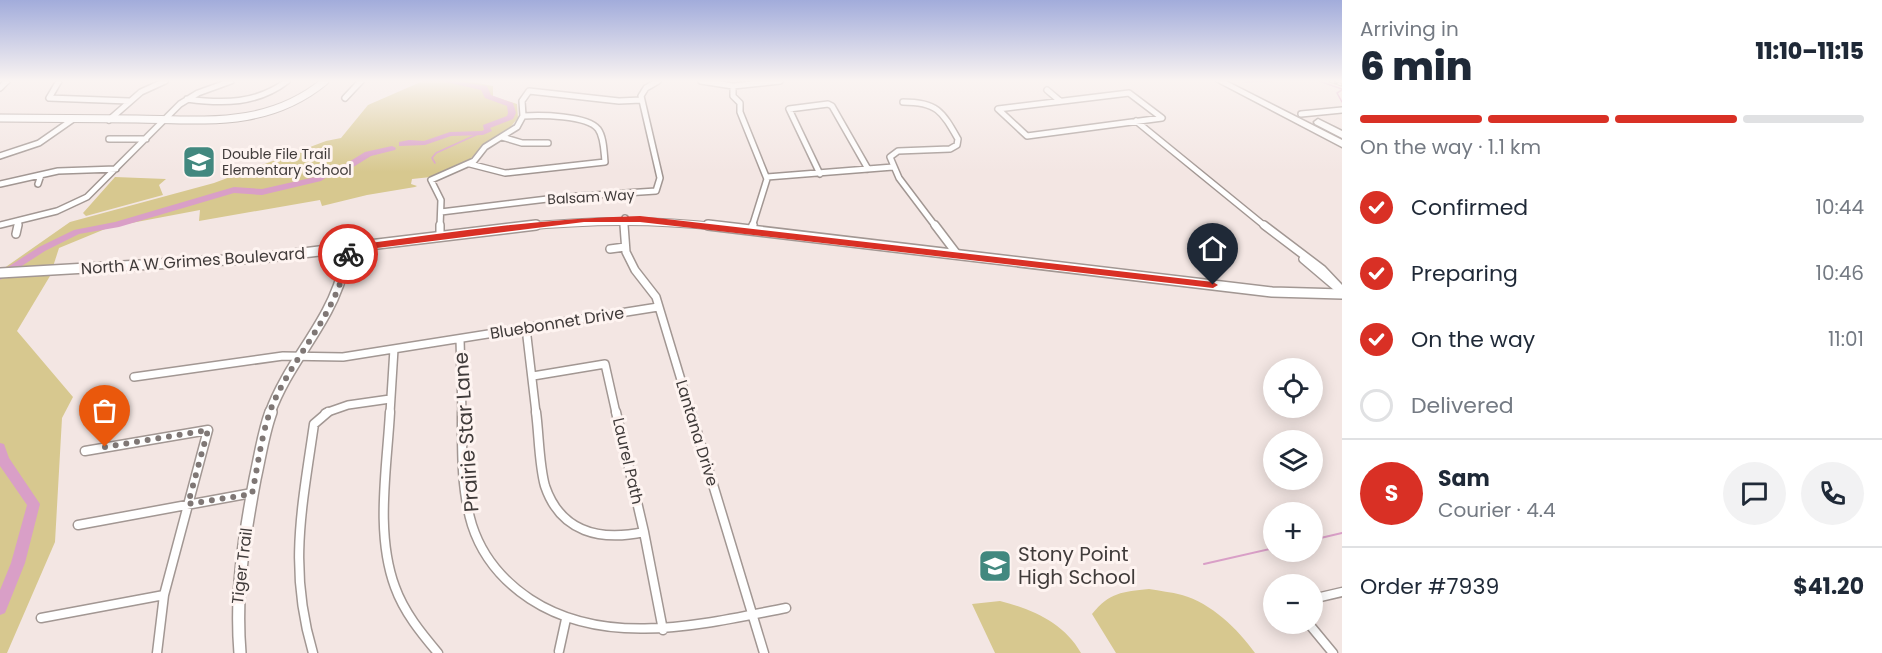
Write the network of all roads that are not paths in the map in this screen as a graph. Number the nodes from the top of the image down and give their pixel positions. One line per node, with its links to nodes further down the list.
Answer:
1 (119, 111): 19 (street)
2 (174, 111): 20 (street)
3 (269, 111): 20 (main road)
4 (523, 111): 15 (street)
5 (644, 111): 38 (street, Balsam Way)
6 (740, 111): 35 (street)
7 (790, 111): 33 (street)
8 (835, 111): 31 (street)
9 (939, 111): 30 (street)
10 (1001, 111): 21 (street)
11 (1153, 111): 21 (street)
12 (1283, 111): 16 (highway)
13 (1289, 111): 16 (highway)
14 (1331, 111): 16 (street)
15 (523, 116): 23 (street); 29 (street)
16 (1297, 116): 22 (highway); 27 (highway)
17 (0, 118): 18 (main road)
18 (72, 120): 19 (main road); 28 (street)
19 (110, 120): 20 (main road)
20 (164, 121): 25 (street)
21 (1136, 121): 50 (street)
22 (1342, 135)
23 (502, 136): 26 (street); 29 (street)
24 (109, 139): 25 (street)
25 (146, 139): 32 (street)
26 (548, 143)
27 (1342, 144)
28 (0, 156)
29 (470, 164): 38 (street)
30 (893, 167): 31 (street); 48 (street)
31 (868, 169): 33 (street)
32 (116, 170): 34 (street); 40 (street)
33 (820, 174): 35 (street)
34 (40, 175): 36 (street); 37 (street)
35 (767, 177): 42 (street)
36 (0, 184)
37 (38, 184)
38 (441, 212): 44 (street)
39 (626, 219): 42 (main road, North A W Grimes Boulevard); 44 (main road, North A W Grimes Boulevard); 45 (street, Lantana Drive)
40 (19, 221): 41 (street); 43 (street)
41 (0, 225)
42 (751, 230): 48 (main road, North A W Grimes Boulevard)
43 (16, 234)
44 (440, 237): 46 (main road, North A W Grimes Boulevard)
45 (625, 247): 47 (street); 51 (street, Lantana Drive)
46 (348, 249): 49 (main road, North A W Grimes Boulevard); 55 (main road, Tiger Trail)
47 (610, 249)
48 (957, 254): 50 (main road, North A W Grimes Boulevard)
49 (0, 273)
50 (1342, 292)
51 (658, 307): 52 (street, Bluebonnet Drive); 68 (street, Lantana Drive)
52 (526, 327): 53 (street, Bluebonnet Drive); 56 (street)
53 (460, 339): 54 (street, Bluebonnet Drive); 70 (street, Prairie Star Lane)
54 (394, 349): 55 (street, Bluebonnet Drive); 58 (street)
55 (301, 355): 57 (street, Bluebonnet Drive); 60 (main road, Tiger Trail)
56 (533, 375): 63 (street); 63 (street, Laurel Path)
57 (134, 377)
58 (390, 399): 76 (street); 77 (street)
59 (85, 451): 61 (street)
60 (252, 494): 61 (street); 75 (main road, Tiger Trail)
61 (188, 504): 62 (street); 65 (street)
62 (78, 525)
63 (644, 532): 71 (street, Laurel Path)
64 (1342, 592): 66 (street)
65 (164, 595): 69 (street); 74 (street)
66 (1323, 596)
67 (786, 608): 68 (street, Prairie Star Lane)
68 (753, 614): 71 (street, Prairie Star Lane); 78 (street, Lantana Drive)
69 (41, 618)
70 (566, 620): 71 (street, Prairie Star Lane); 73 (street)
71 (663, 630)
72 (1318, 634): 79 (street)
73 (559, 651)
74 (157, 653)
75 (239, 653)
76 (313, 653)
77 (438, 653)
78 (764, 653)
79 (1333, 653)

